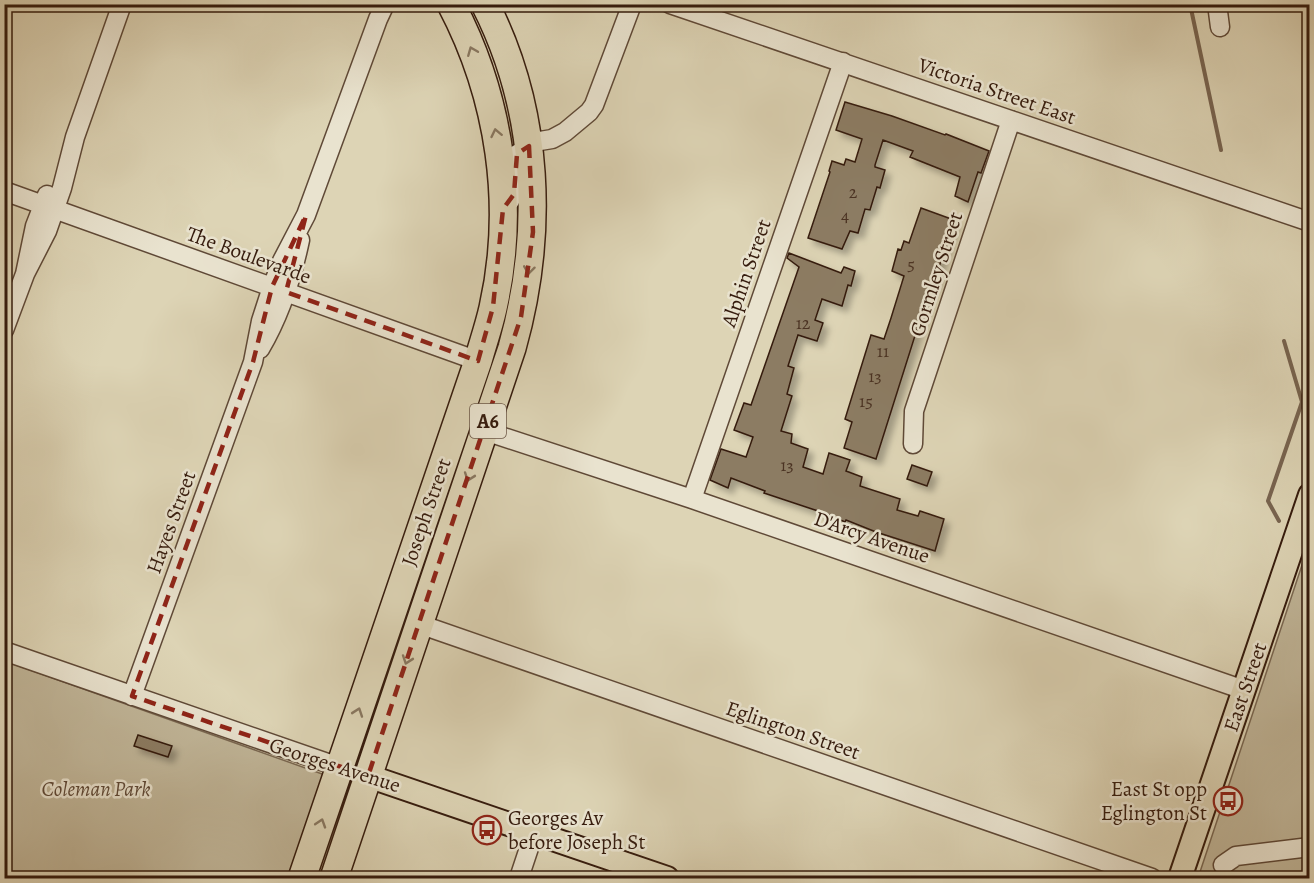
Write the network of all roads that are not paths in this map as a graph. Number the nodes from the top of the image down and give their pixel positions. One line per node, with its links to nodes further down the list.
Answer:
1 (122, 4): 15 (street)
2 (385, 4): 18 (street, Hayes Street)
3 (451, 4): 16 (highway, A6, one-way to 3)
4 (485, 4): 13 (highway, A6)
5 (619, 4): 10 (street)
6 (632, 4): 10 (street)
7 (670, 4): 11 (street, Victoria Street East)
8 (1216, 4): 9 (street)
9 (1220, 27)
10 (607, 57): 13 (street)
11 (843, 62): 12 (street, Victoria Street East); 24 (street, Alphin Street)
12 (1011, 120): 17 (street, Victoria Street East); 22 (street, Gormley Street)
13 (535, 143): 16 (street, Joseph Street); 21 (highway, Joseph Street / A6, one-way to 21)
14 (4, 191): 15 (street, The Boulevarde)
15 (49, 207): 18 (street, The Boulevarde); 19 (street)
16 (503, 209): 20 (highway, Joseph Street / A6)
17 (1310, 222)
18 (279, 290): 20 (street, The Boulevarde); 28 (street, Hayes Street)
19 (4, 330)
20 (478, 361): 29 (highway, Joseph Street / A6, one-way to 20)
21 (485, 430): 24 (street, D'Arcy Avenue); 25 (highway, Joseph Street / A6, one-way to 25)
22 (913, 444)
23 (1310, 495): 27 (main road, East Street)
24 (692, 499): 27 (street, D'Arcy Avenue)
25 (419, 624): 30 (highway, Joseph Street / A6, one-way to 30); 38 (street, Eglington Street)
26 (4, 651): 28 (street, Georges Avenue)
27 (1244, 690): 39 (main road, East Street)
28 (132, 696): 29 (street, Georges Avenue)
29 (339, 767): 30 (highway, Georges Avenue); 34 (highway, Joseph Street / A6, one-way to 29)
30 (368, 776): 31 (main road, Georges Avenue); 35 (highway, Joseph Street / A6)
31 (534, 833): 36 (street); 37 (main road, Georges Avenue)
32 (1310, 847): 33 (street)
33 (1223, 866)
34 (302, 879)
35 (334, 879)
36 (519, 879)
37 (667, 879)
38 (1152, 879)
39 (1180, 879)

